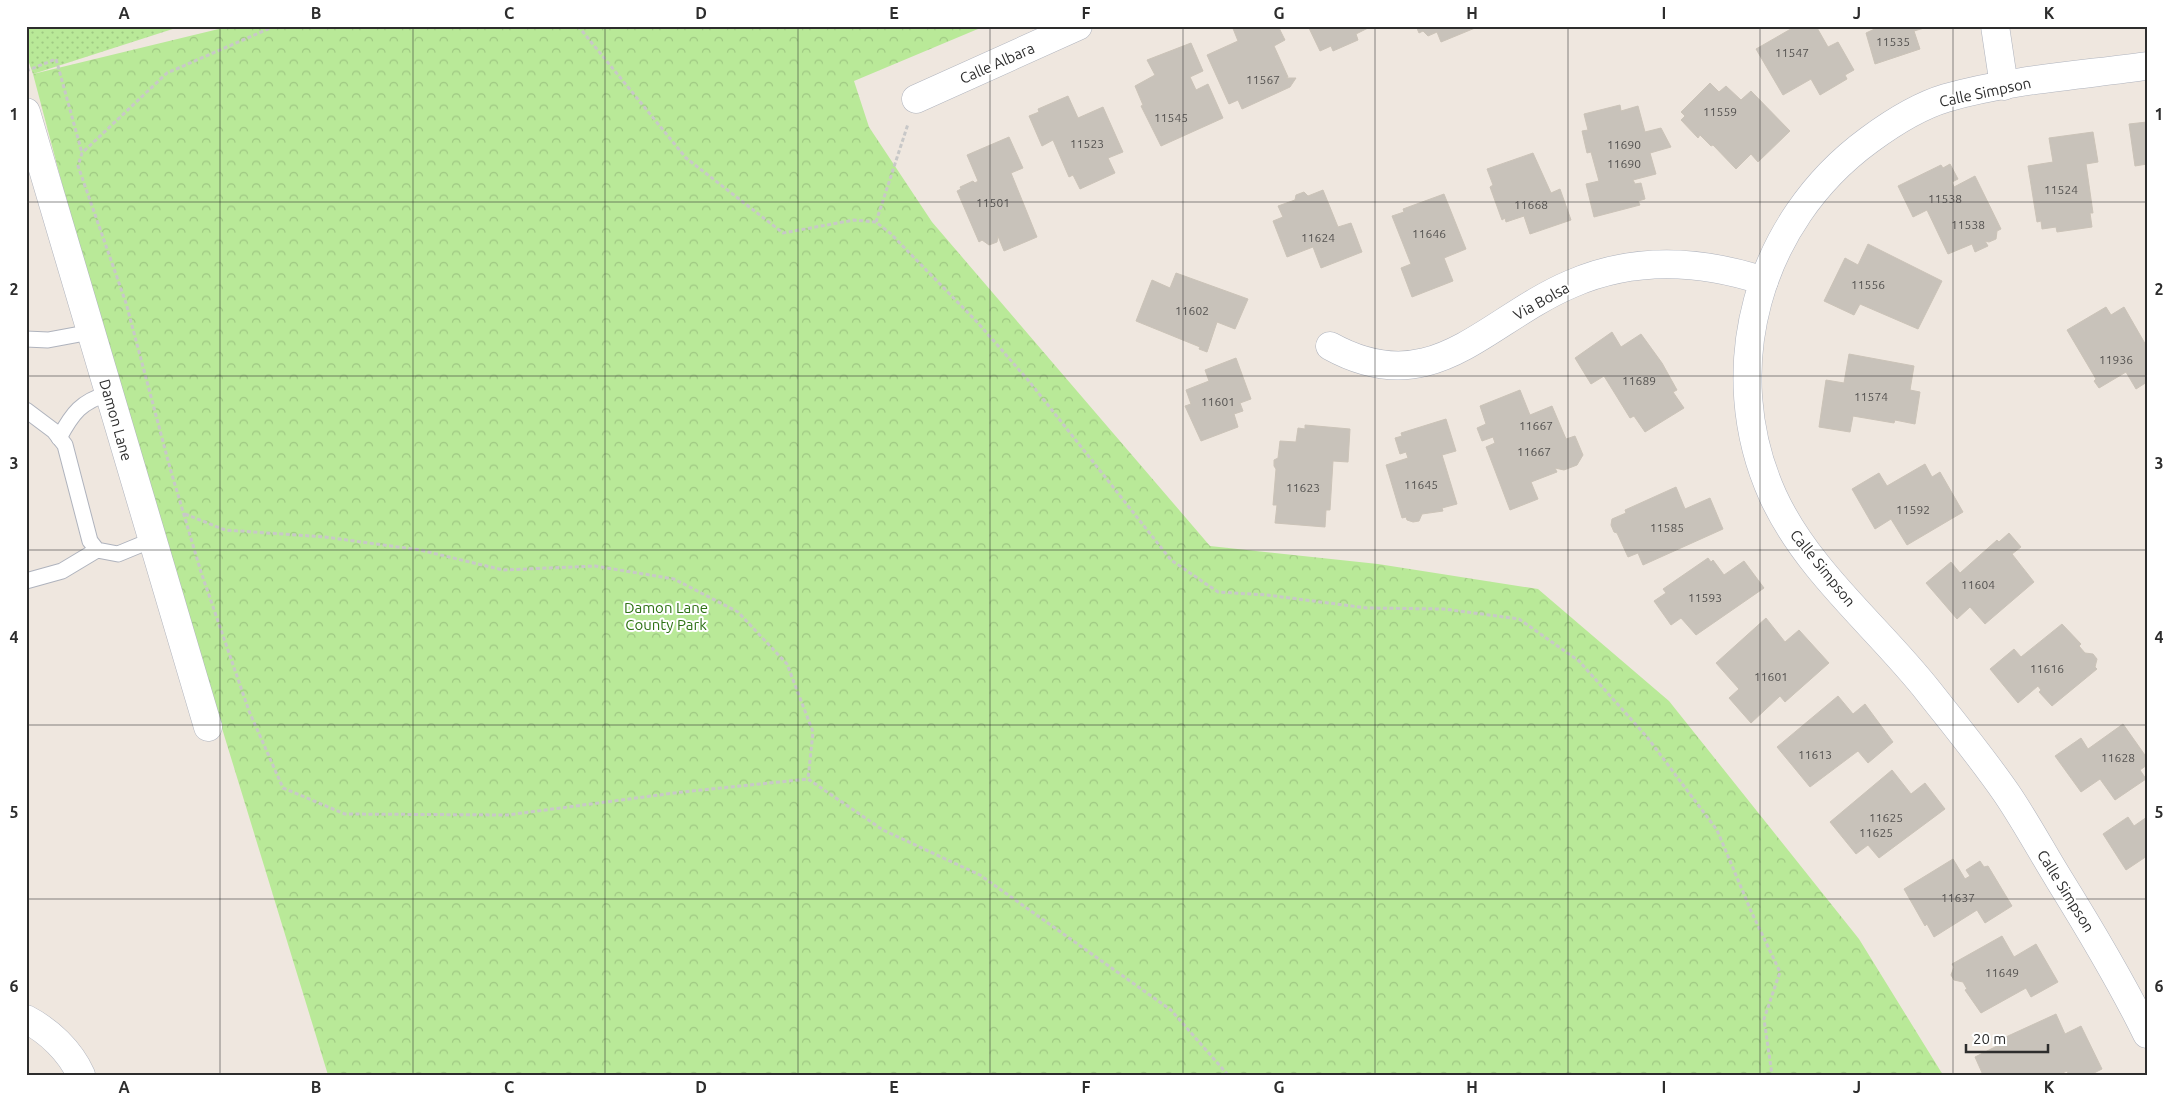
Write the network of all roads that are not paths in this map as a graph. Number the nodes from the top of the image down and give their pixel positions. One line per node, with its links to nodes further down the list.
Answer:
1 (1078, 26): 5 (street, Calle Albara)
2 (1995, 26): 4 (street)
3 (2147, 66): 4 (street, Calle Simpson)
4 (2004, 86): 7 (street, Calle Simpson)
5 (916, 99)
6 (26, 112): 8 (street, Damon Lane)
7 (1764, 281): 10 (street, Via Bolsa); 19 (street, Calle Simpson)
8 (91, 332): 9 (lane); 11 (street, Damon Lane)
9 (26, 339)
10 (1330, 346)
11 (109, 393): 13 (lane); 14 (street, Damon Lane)
12 (26, 410): 13 (lane)
13 (59, 438): 15 (lane)
14 (152, 540): 15 (lane); 17 (street, Damon Lane)
15 (97, 550): 16 (lane)
16 (26, 581)
17 (208, 727)
18 (26, 1019): 20 (street)
19 (2147, 1034)
20 (81, 1075)

